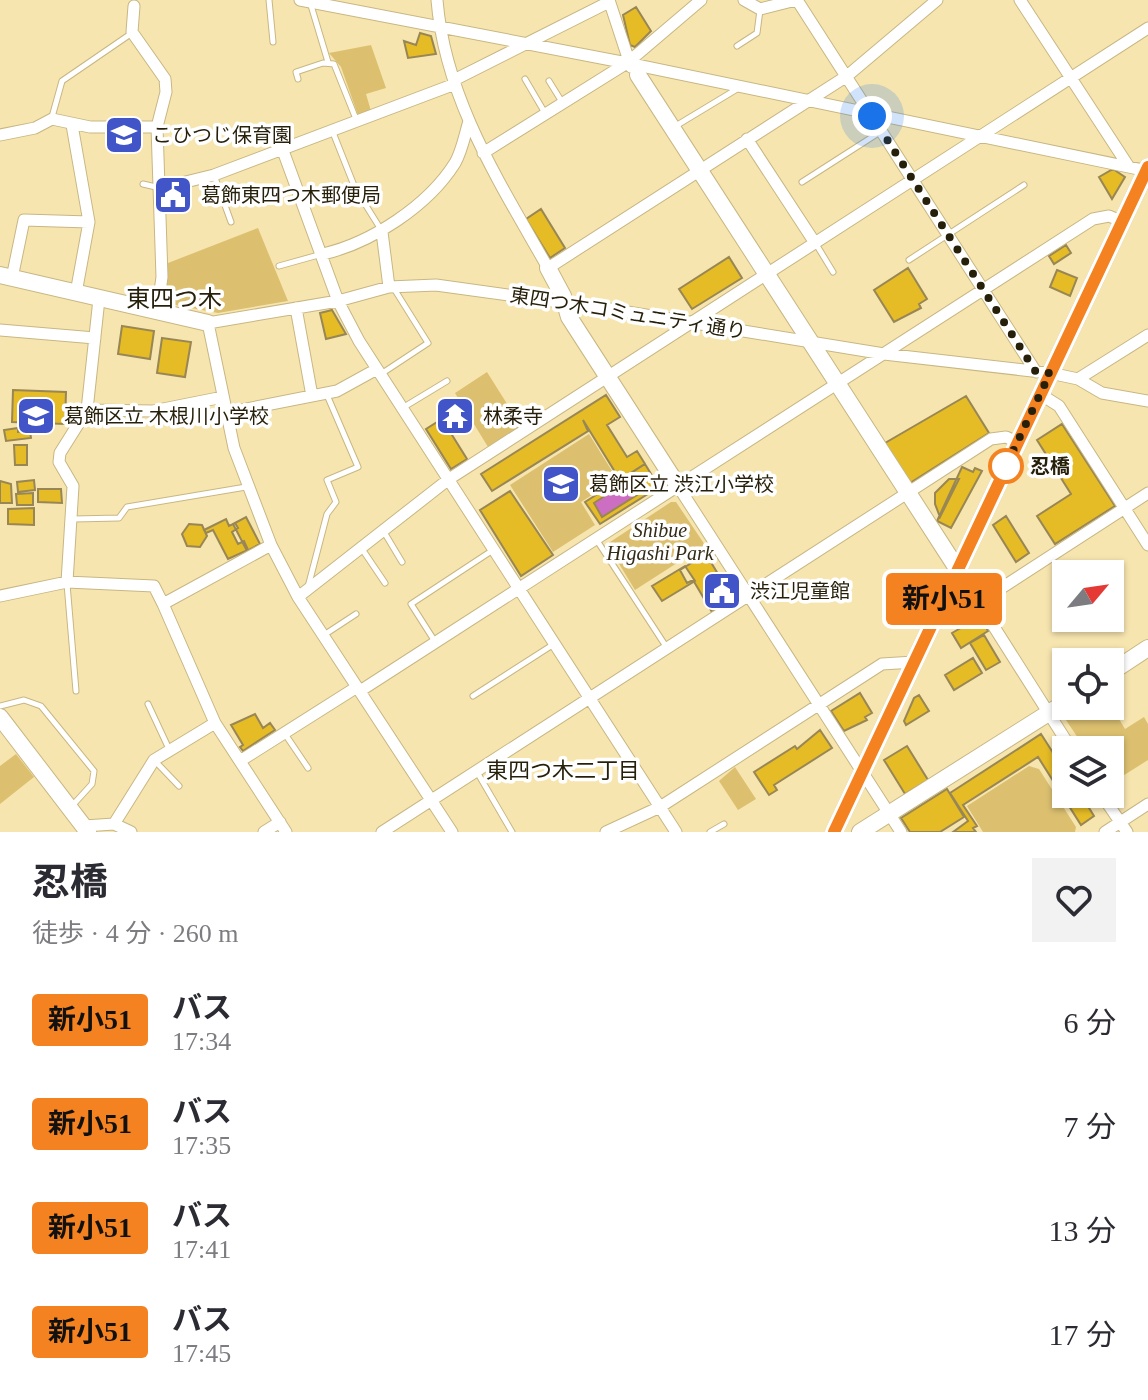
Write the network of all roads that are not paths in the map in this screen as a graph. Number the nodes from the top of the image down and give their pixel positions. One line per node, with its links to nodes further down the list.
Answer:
1 (269, 0): 16 (lane)
2 (303, 0): 11 (street); 19 (lane)
3 (437, 0): 14 (street)
4 (701, 0): 20 (street)
5 (744, 0): 12 (street)
6 (796, 0): 12 (street); 21 (street)
7 (937, 0): 21 (street)
8 (1020, 0): 22 (street)
9 (135, 2): 15 (street)
10 (604, 2): 17 (street); 20 (street)
11 (354, 5): 14 (street)
12 (760, 9): 18 (lane)
13 (1148, 28): 22 (street)
14 (440, 29): 17 (street); 26 (street)
15 (132, 32): 32 (lane); 36 (street)
16 (273, 42)
17 (525, 44): 20 (street); 26 (street)
18 (737, 46)
19 (328, 62): 23 (lane); 33 (lane)
20 (633, 69): 27 (street); 28 (street); 38 (street)
21 (847, 76): 29 (street); 31 (street)
22 (1072, 78): 41 (street); 45 (street)
23 (298, 79)
24 (525, 79): 30 (lane)
25 (549, 81): 28 (lane)
26 (454, 82): 33 (street); 34 (street)
27 (738, 88): 29 (street); 38 (lane)
28 (562, 102): 30 (street)
29 (805, 102): 31 (street); 42 (street)
30 (545, 113): 44 (street)
31 (872, 116): 39 (street); 41 (street)
32 (52, 119): 35 (street); 40 (street)
33 (356, 120): 37 (street)
34 (469, 121): 44 (street); 58 (street)
35 (72, 125): 36 (street); 56 (street)
36 (157, 127): 53 (street)
37 (331, 129): 43 (street); 58 (lane)
38 (672, 129): 47 (street)
39 (881, 132): 49 (street); 50 (lane)
40 (0, 135)
41 (980, 137): 45 (street); 49 (street)
42 (747, 139): 47 (street); 60 (street)
43 (282, 148): 48 (street); 61 (street)
44 (483, 153): 64 (street)
45 (1129, 167): 46 (street)
46 (1147, 170): 54 (street)
47 (699, 171): 64 (street); 66 (street)
48 (214, 175): 53 (street); 57 (lane)
49 (913, 181): 59 (street); 60 (street)
50 (802, 182)
51 (143, 184): 53 (lane)
52 (1024, 185): 59 (lane)
53 (161, 188): 75 (street)
54 (1143, 193): 55 (street)
55 (1121, 221): 69 (street); 84 (street)
56 (89, 222): 67 (street); 70 (street)
57 (231, 222)
58 (382, 232): 61 (street); 68 (street)
59 (949, 235): 62 (lane); 69 (street)
60 (815, 243): 65 (lane); 66 (street)
61 (323, 254): 63 (lane); 72 (street)
62 (909, 260)
63 (279, 266)
64 (548, 268): 73 (street)
65 (833, 272)
66 (766, 275): 76 (street); 81 (street)
67 (6, 276): 70 (street)
68 (391, 287): 72 (street, 東四つ木コミュニティ通り); 73 (street, 東四つ木コミュニティ通り); 83 (lane)
69 (984, 290): 82 (street); 84 (street)
70 (76, 293): 71 (street)
71 (99, 299): 75 (street); 80 (street)
72 (338, 301): 74 (street, 東四つ木コミュニティ通り); 83 (street)
73 (565, 303): 76 (street, 東四つ木コミュニティ通り); 85 (street)
74 (296, 308): 77 (street, 東四つ木コミュニティ通り); 91 (street)
75 (157, 313): 77 (street)
76 (693, 322): 81 (street, 東四つ木コミュニティ通り); 85 (street)
77 (208, 323): 92 (street)
78 (0, 330): 80 (street)
79 (1148, 335): 86 (street)
80 (95, 338): 95 (street)
81 (810, 342): 82 (street, 東四つ木コミュニティ通り); 88 (street)
82 (884, 354): 84 (street, 東四つ木コミュニティ通り); 88 (street)
83 (379, 372): 89 (street); 94 (street)
84 (1043, 372): 86 (street, 東四つ木コミュニティ通り); 90 (street)
85 (607, 377): 98 (street); 99 (street)
86 (1078, 379): 93 (street, 東四つ木コミュニティ通り)
87 (447, 381): 94 (lane)
88 (836, 384): 99 (street); 101 (street)
89 (326, 394): 91 (street); 116 (lane)
90 (1040, 394): 97 (street); 103 (street)
91 (312, 396): 96 (street)
92 (223, 397): 95 (street); 96 (street)
93 (1148, 401)
94 (402, 408): 98 (street)
95 (87, 410): 104 (street)
96 (226, 413): 100 (street)
97 (1017, 442): 101 (street); 112 (street)
98 (449, 479): 105 (street); 110 (street)
99 (678, 486): 106 (street); 118 (street)
100 (247, 487): 104 (lane); 107 (street)
101 (907, 493): 112 (street); 118 (street)
102 (1148, 493): 103 (street)
103 (1125, 508): 108 (street); 119 (street)
104 (74, 519): 113 (street)
105 (383, 531): 109 (street); 111 (lane)
106 (596, 538): 115 (street); 127 (lane)
107 (271, 545): 116 (street); 120 (street)
108 (1148, 545)
109 (361, 548): 114 (lane); 116 (street)
110 (494, 549): 115 (street); 124 (lane)
111 (402, 562)
112 (958, 570): 119 (street); 122 (street)
113 (67, 582): 117 (street); 120 (street); 131 (lane)
114 (385, 583)
115 (519, 588): 124 (street); 125 (street)
116 (303, 593): 123 (street)
117 (0, 596)
118 (749, 596): 127 (street); 135 (street)
119 (978, 603): 122 (street); 138 (street)
120 (163, 604): 140 (street)
121 (356, 614): 123 (lane)
122 (936, 616): 128 (street)
123 (323, 635): 130 (street)
124 (435, 641): 130 (street)
125 (555, 644): 132 (lane); 133 (street)
126 (1148, 648): 129 (street)
127 (667, 649): 133 (street)
128 (914, 662): 135 (street); 148 (street)
129 (1124, 664)
130 (359, 689): 141 (street); 150 (street)
131 (76, 691)
132 (473, 696)
133 (590, 699): 147 (street); 152 (street)
134 (148, 704): 143 (lane)
135 (819, 705): 148 (street); 152 (street)
136 (0, 706): 153 (lane)
137 (1052, 711): 138 (street)
138 (1048, 713): 142 (street); 155 (street)
139 (0, 717): 153 (street)
140 (215, 723): 143 (street); 145 (street)
141 (285, 733): 145 (street); 146 (lane)
142 (1063, 736)
143 (169, 750): 144 (street)
144 (154, 760): 149 (lane); 156 (street)
145 (240, 761): 158 (street)
146 (308, 768)
147 (476, 772): 150 (street); 165 (lane)
148 (862, 772): 155 (street); 169 (street)
149 (179, 786)
150 (431, 800): 163 (street); 164 (street)
151 (1148, 804): 159 (street)
152 (660, 807): 166 (street); 167 (street)
153 (70, 808): 160 (street)
154 (1110, 808): 159 (street)
155 (890, 814): 170 (street); 171 (street)
156 (114, 824): 160 (street); 161 (street)
157 (724, 824): 168 (lane)
158 (283, 827): 162 (street)
159 (1123, 827): 172 (street)
160 (86, 829)
161 (131, 832)
162 (264, 832)
163 (382, 832)
164 (452, 832)
165 (512, 832)
166 (606, 832)
167 (676, 832)
168 (710, 832)
169 (834, 832)
170 (860, 832)
171 (901, 832)
172 (1105, 832)

